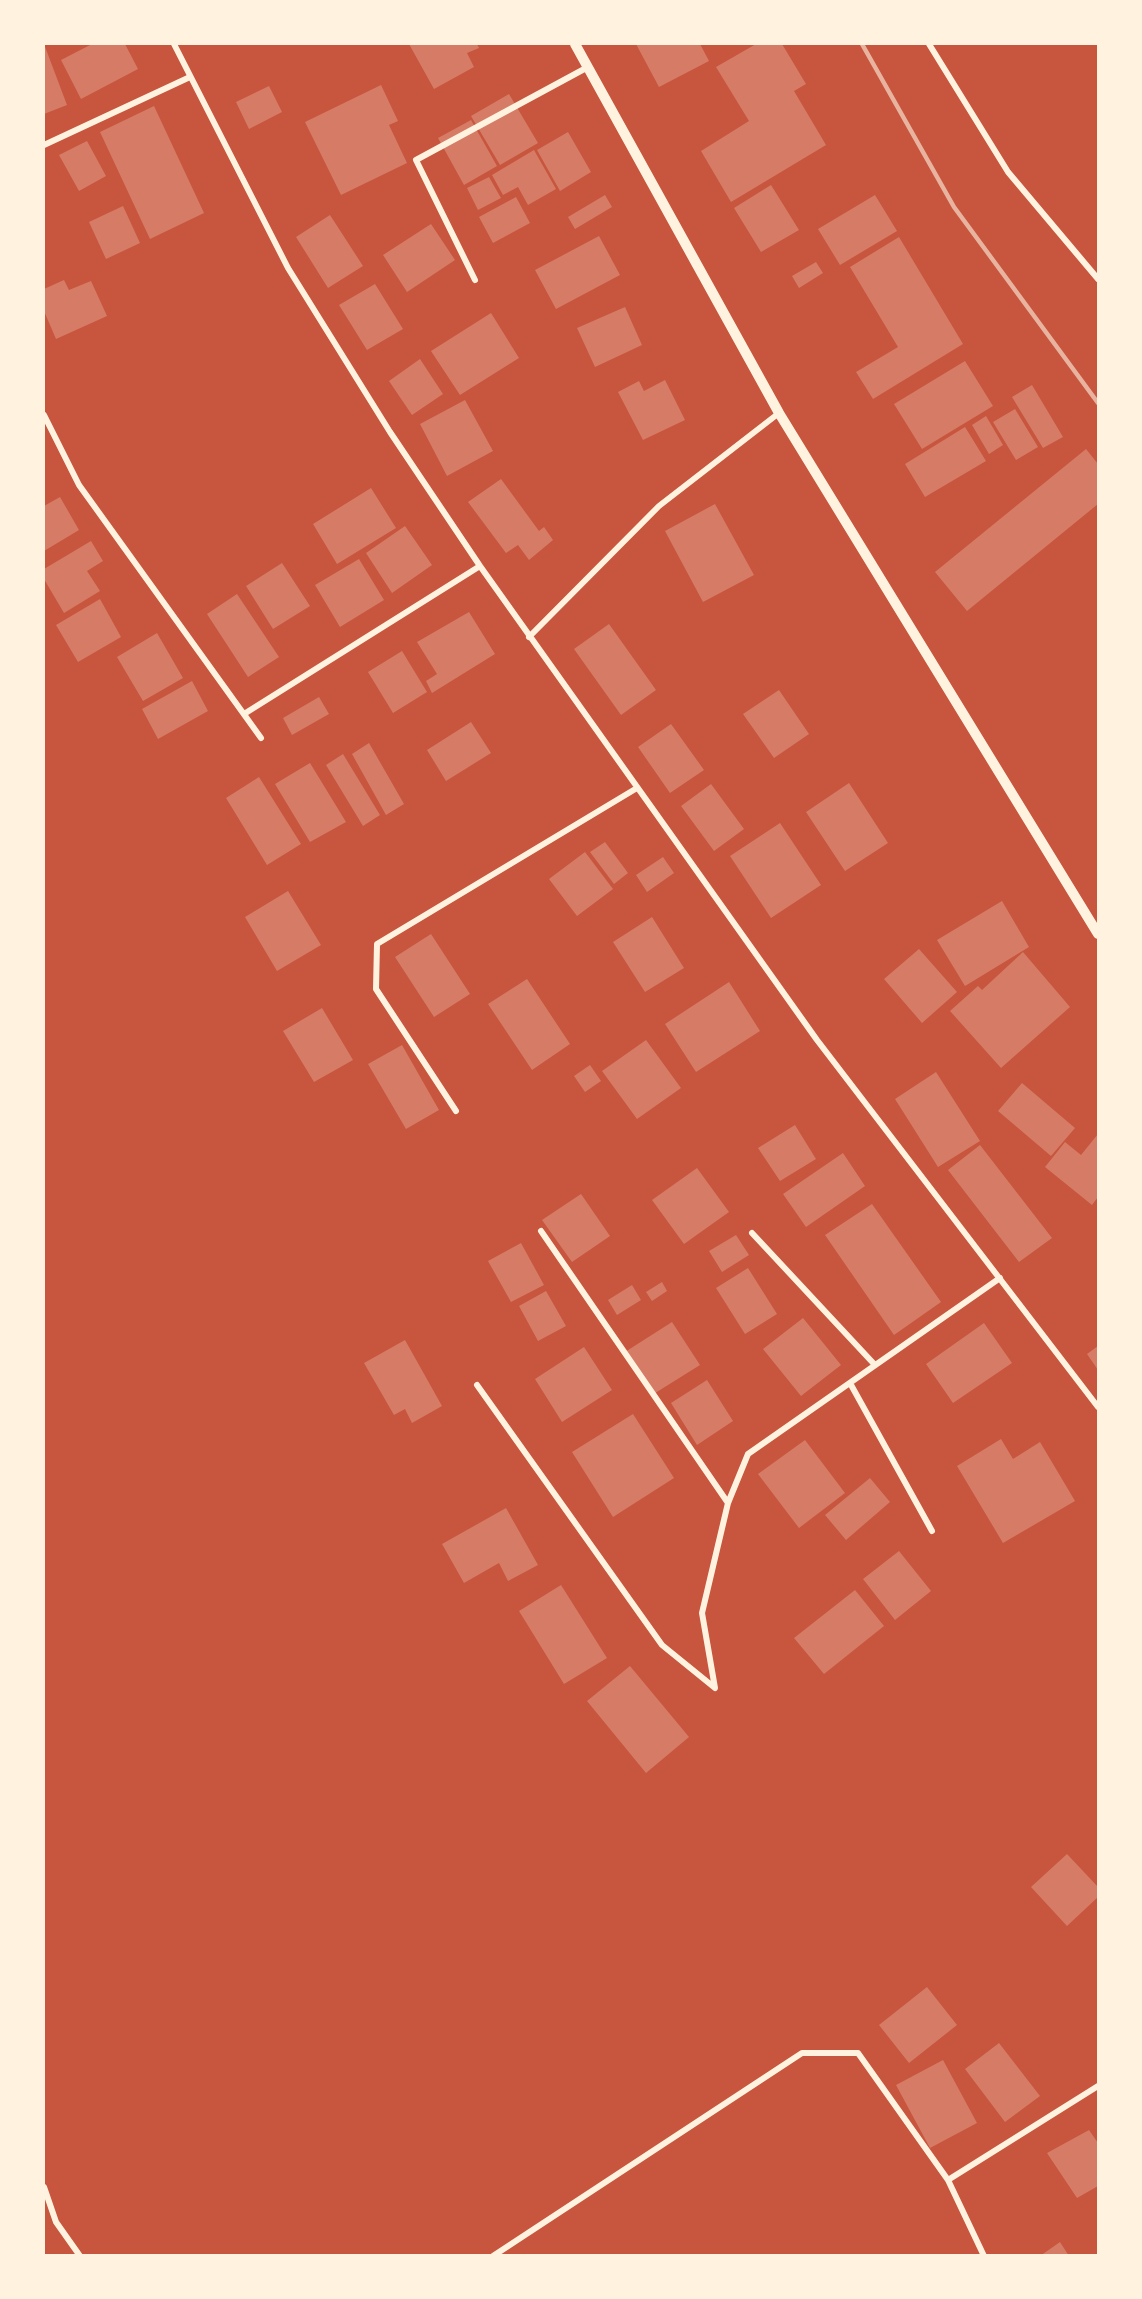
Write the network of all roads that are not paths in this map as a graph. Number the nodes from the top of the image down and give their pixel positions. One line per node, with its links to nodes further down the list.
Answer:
1 (174, 44): 5 (street)
2 (576, 44): 4 (street)
3 (929, 44): 7 (street)
4 (588, 67): 8 (street); 9 (street)
5 (190, 76): 6 (street); 11 (street)
6 (44, 145)
7 (1098, 279)
8 (475, 280)
9 (779, 413): 12 (street); 16 (street)
10 (44, 415): 13 (street)
11 (480, 566): 12 (street); 13 (street)
12 (529, 637): 15 (street)
13 (244, 714): 14 (street)
14 (261, 738)
15 (637, 788): 17 (street); 20 (street)
16 (1098, 934)
17 (456, 1111)
18 (542, 1231): 25 (street)
19 (752, 1233): 21 (street)
20 (1000, 1278): 21 (street); 24 (street)
21 (875, 1365): 22 (street)
22 (850, 1383): 25 (street); 26 (street)
23 (477, 1385): 25 (street)
24 (1098, 1407)
25 (728, 1503)
26 (932, 1531)
27 (1098, 2086): 28 (street)
28 (948, 2181): 31 (street); 32 (street)
29 (44, 2187): 30 (street)
30 (80, 2256)
31 (493, 2256)
32 (984, 2256)

